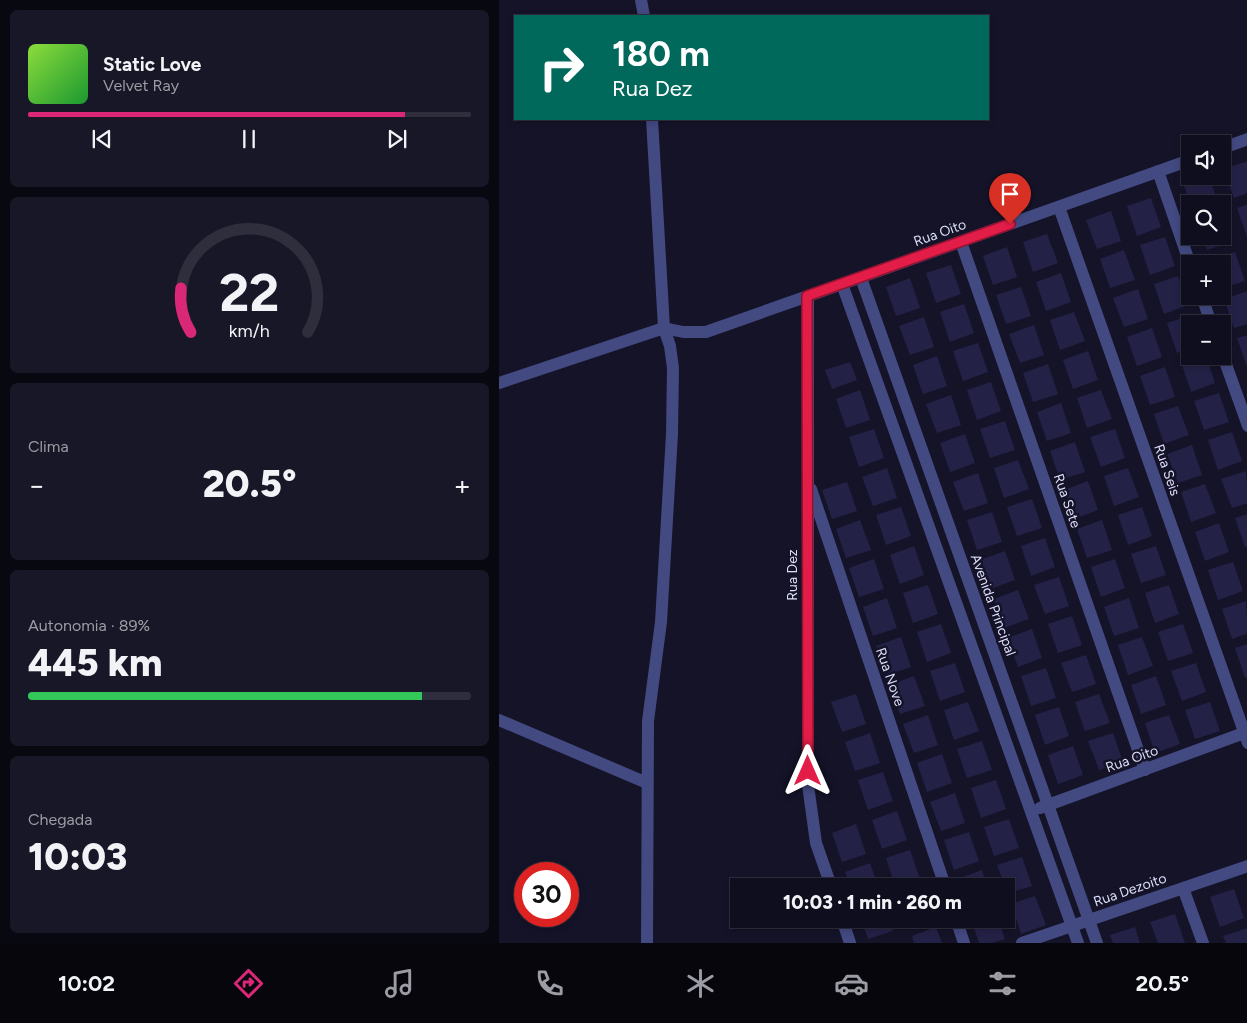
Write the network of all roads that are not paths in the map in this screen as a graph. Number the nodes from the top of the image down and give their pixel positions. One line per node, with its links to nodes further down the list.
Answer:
1 (641, 0): 2 (street)
2 (644, 15)
3 (652, 120): 14 (street)
4 (1247, 140): 5 (street)
5 (1231, 145)
6 (1181, 163): 7 (street, Rua Oito)
7 (1158, 171): 8 (street, Rua Oito); 10 (street)
8 (1059, 207): 9 (street, Rua Oito); 20 (street, Rua Seis)
9 (961, 242): 11 (street, Rua Oito); 21 (street, Rua Sete)
10 (1188, 255)
11 (861, 278): 12 (street, Rua Oito); 23 (street, Avenida Principal)
12 (842, 284): 13 (street); 24 (street)
13 (807, 296): 14 (street); 18 (street, Rua Dez)
14 (664, 328): 16 (street); 22 (street)
15 (1226, 365): 17 (street)
16 (499, 383)
17 (1247, 426)
18 (807, 478): 26 (street, Rua Dez); 27 (street, Rua Nove)
19 (499, 720): 22 (street)
20 (1246, 738): 21 (street, Rua Oito)
21 (1145, 770): 23 (street, Rua Oito)
22 (647, 783): 33 (street)
23 (1048, 805): 24 (street, Rua Oito); 29 (street, Avenida Principal)
24 (1031, 811): 30 (street)
25 (1247, 866): 28 (street, Rua Dezoito)
26 (828, 878)
27 (942, 878)
28 (1183, 888): 29 (street, Rua Dezoito); 39 (street)
29 (1089, 920): 30 (street, Rua Dezoito); 38 (street, Avenida Principal)
30 (1072, 926): 36 (street, Rua Dezoito); 37 (street)
31 (845, 928): 34 (street)
32 (959, 928): 35 (street)
33 (647, 943)
34 (850, 943)
35 (964, 943)
36 (1022, 943)
37 (1078, 943)
38 (1097, 943)
39 (1203, 943)

